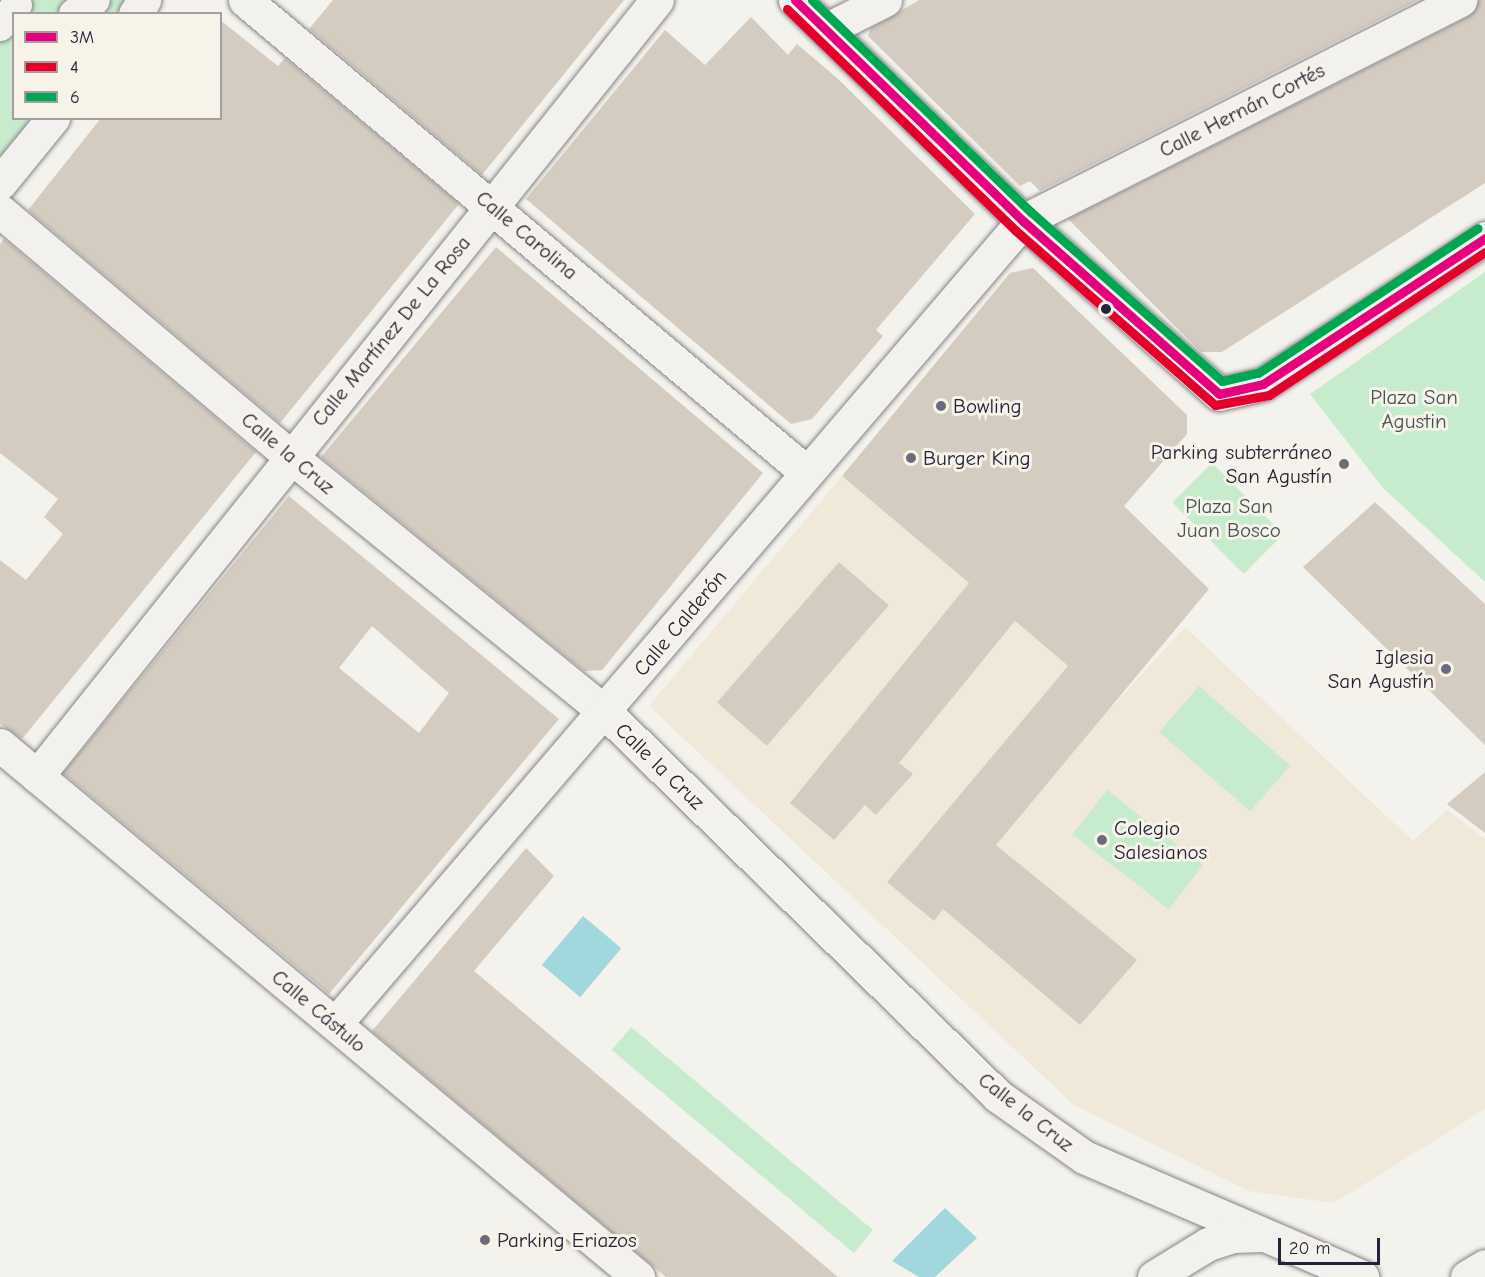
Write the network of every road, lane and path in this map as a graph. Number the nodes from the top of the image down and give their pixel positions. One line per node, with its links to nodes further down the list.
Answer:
1 (95, 0): 8 (street)
2 (245, 0): 7 (street, Calle Carolina)
3 (657, 0): 12 (street, Calle Martínez De La Rosa)
4 (795, 0): 9 (street)
5 (885, 0): 9 (street)
6 (1460, 0): 14 (street, Calle Hernán Cortés)
7 (281, 10): 12 (street, Calle Carolina)
8 (77, 12)
9 (827, 29): 14 (street)
10 (51, 120): 11 (street)
11 (0, 183)
12 (492, 205): 16 (street, Calle Martínez De La Rosa); 17 (street, Calle Carolina)
13 (0, 211): 16 (street, Calle la Cruz)
14 (1023, 220): 15 (street); 17 (street, Calle Calderón)
15 (1485, 238)
16 (290, 456): 18 (street, Calle la Cruz); 20 (street, Calle Martínez De La Rosa)
17 (806, 472): 18 (street, Calle Calderón)
18 (605, 712): 21 (street, Calle Calderón); 22 (street, Calle la Cruz)
19 (0, 745): 20 (street, Calle Cástulo)
20 (37, 776): 21 (street, Calle Cástulo)
21 (335, 1024): 25 (street, Calle Cástulo)
22 (1262, 1235): 24 (street, Calle la Cruz); 26 (street)
23 (1485, 1266): 27 (street)
24 (1354, 1275)
25 (638, 1277)
26 (1154, 1277)
27 (1467, 1277)

